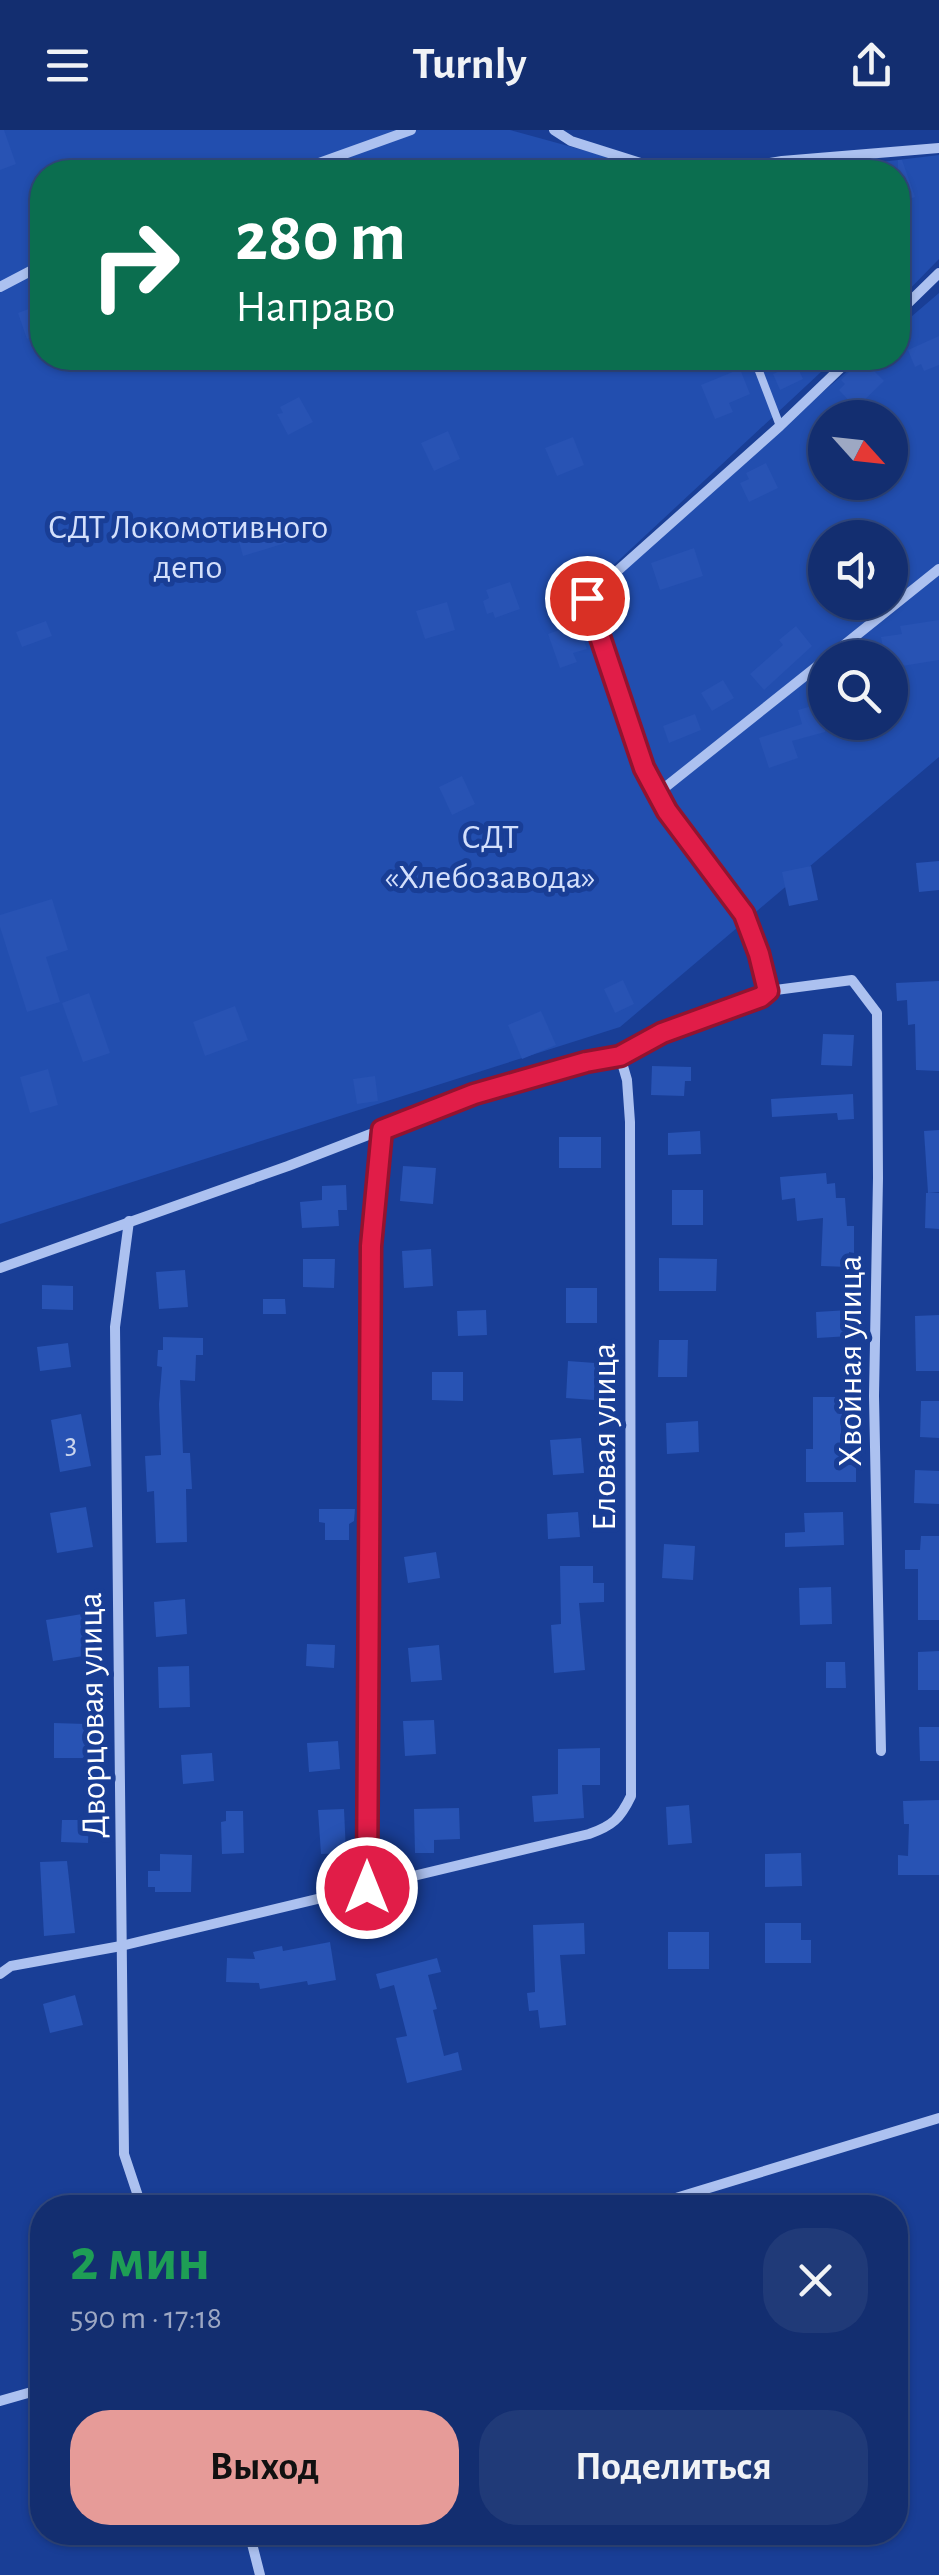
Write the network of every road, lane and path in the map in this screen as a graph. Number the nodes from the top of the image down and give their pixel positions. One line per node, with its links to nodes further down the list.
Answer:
1 (411, 130): 4 (street)
2 (554, 130): 5 (street)
3 (939, 148): 6 (street)
4 (327, 160)
5 (631, 160)
6 (794, 160)
7 (30, 272): 9 (street)
8 (939, 273): 10 (street)
9 (0, 286)
10 (910, 301)
11 (759, 370): 13 (lane)
12 (838, 370): 13 (street)
13 (780, 426): 17 (street)
14 (939, 569): 15 (street)
15 (850, 640)
16 (808, 673): 17 (street)
17 (658, 793): 18 (street)
18 (768, 991): 19 (street); 23 (street, Хвойная улица)
19 (620, 1056): 20 (street); 24 (street, Еловая улица)
20 (382, 1130): 21 (street); 24 (street)
21 (129, 1221): 22 (street); 25 (street, Дворцовая улица)
22 (0, 1268)
23 (882, 1751)
24 (367, 1888): 25 (street)
25 (121, 1946): 26 (street); 28 (street, Дворцовая улица)
26 (0, 1974)
27 (939, 2118): 29 (street)
28 (138, 2195)
29 (686, 2195)
30 (30, 2392): 31 (street)
31 (0, 2402)
32 (252, 2545): 33 (street)
33 (260, 2575)

